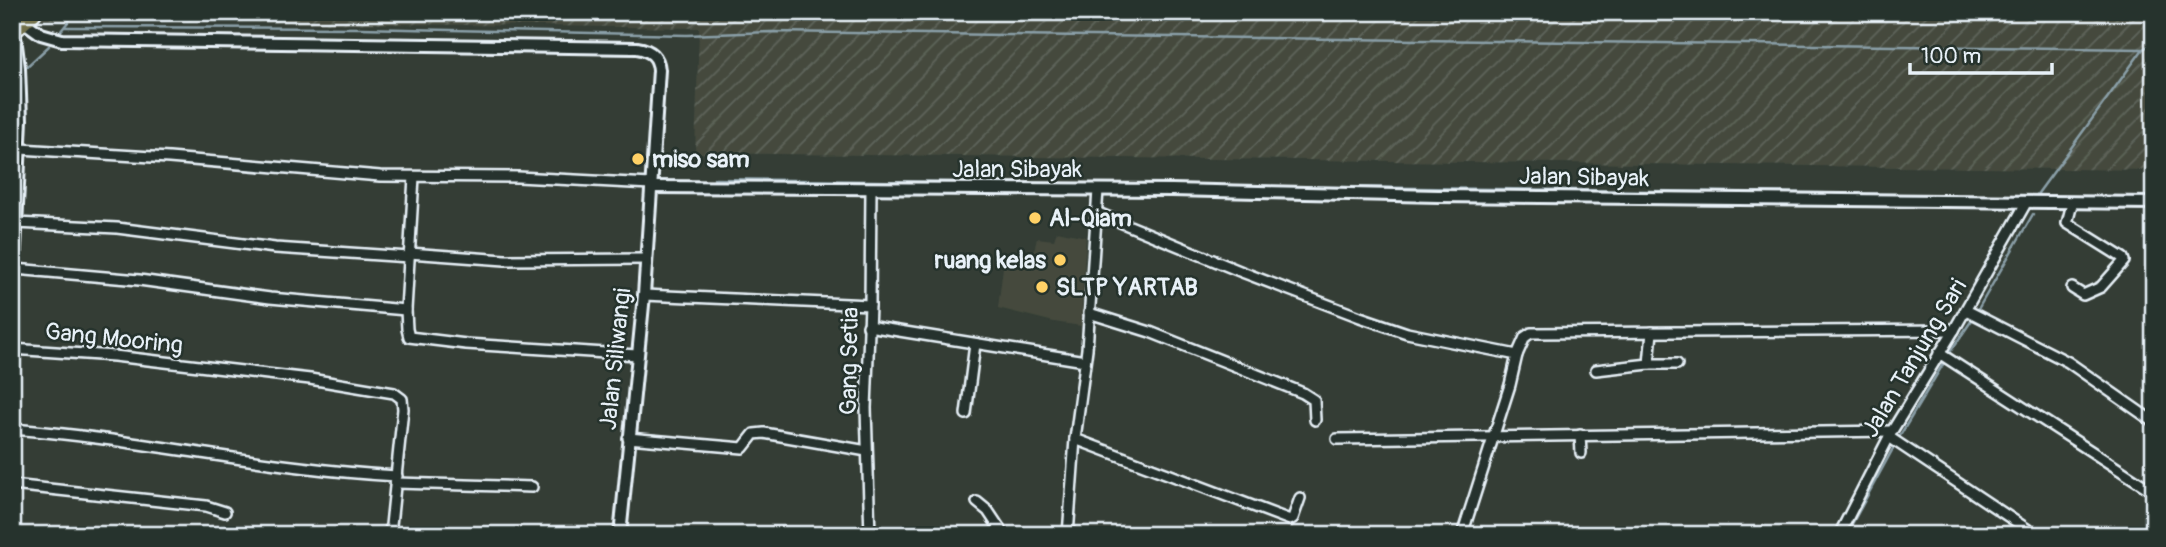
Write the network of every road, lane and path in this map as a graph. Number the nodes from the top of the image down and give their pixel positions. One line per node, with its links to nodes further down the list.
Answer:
1 (20, 24): 2 (street); 6 (street)
2 (16, 63): 3 (street)
3 (16, 99): 4 (street)
4 (20, 149): 5 (street); 13 (street)
5 (414, 177): 6 (street); 14 (street)
6 (651, 186): 7 (street, Jalan Sibayak); 15 (street, Jalan Siliwangi)
7 (870, 189): 8 (street, Jalan Sibayak); 19 (street, Gang Setia)
8 (1098, 190): 9 (street, Jalan Sibayak); 12 (street)
9 (2026, 203): 11 (street, Jalan Sibayak); 23 (street, Jalan Tanjung Sari)
10 (2154, 203): 11 (street, Jalan Sibayak)
11 (2072, 204): 17 (street)
12 (1098, 213): 22 (street); 30 (street)
13 (16, 223): 14 (street); 16 (street)
14 (409, 255): 15 (street); 20 (street)
15 (646, 259): 18 (street, Jalan Siliwangi)
16 (15, 270): 20 (street); 21 (street)
17 (2072, 288)
18 (643, 295): 19 (street); 29 (street, Jalan Siliwangi)
19 (870, 305): 24 (street, Gang Setia)
20 (406, 310): 29 (street)
21 (12, 313)
22 (1089, 313): 32 (street); 37 (street)
23 (1968, 313): 25 (street, Jalan Tanjung Sari); 38 (street)
24 (868, 326): 27 (street); 46 (street, Gang Setia)
25 (1954, 330): 26 (street); 31 (street, Jalan Tanjung Sari)
26 (1652, 332): 30 (street); 33 (street)
27 (975, 344): 32 (street); 36 (street)
28 (12, 349): 48 (street, Gang Mooring)
29 (637, 355): 42 (street, Jalan Siliwangi)
30 (1517, 355): 43 (street)
31 (1942, 355): 41 (street, Jalan Tanjung Sari); 51 (street)
32 (1085, 361): 44 (street)
33 (1650, 364): 34 (street); 35 (street)
34 (1677, 364)
35 (1596, 370)
36 (966, 414)
37 (1315, 419)
38 (2154, 422)
39 (12, 429): 48 (street)
40 (1580, 435): 41 (street); 43 (street); 47 (street)
41 (1892, 437): 61 (street, Jalan Tanjung Sari); 62 (street)
42 (628, 438): 46 (street); 56 (street, Jalan Siliwangi)
43 (1493, 438): 45 (street); 60 (street)
44 (1075, 439): 52 (street); 59 (street)
45 (1337, 439)
46 (867, 451): 57 (street, Gang Setia)
47 (1580, 453)
48 (396, 479): 50 (street); 55 (street)
49 (12, 485): 54 (street)
50 (532, 487)
51 (2154, 492)
52 (1300, 498)
53 (976, 502): 58 (street)
54 (225, 512)
55 (390, 535)
56 (620, 535)
57 (870, 535)
58 (1004, 535)
59 (1068, 535)
60 (1462, 535)
61 (1839, 535)
62 (2036, 535)

